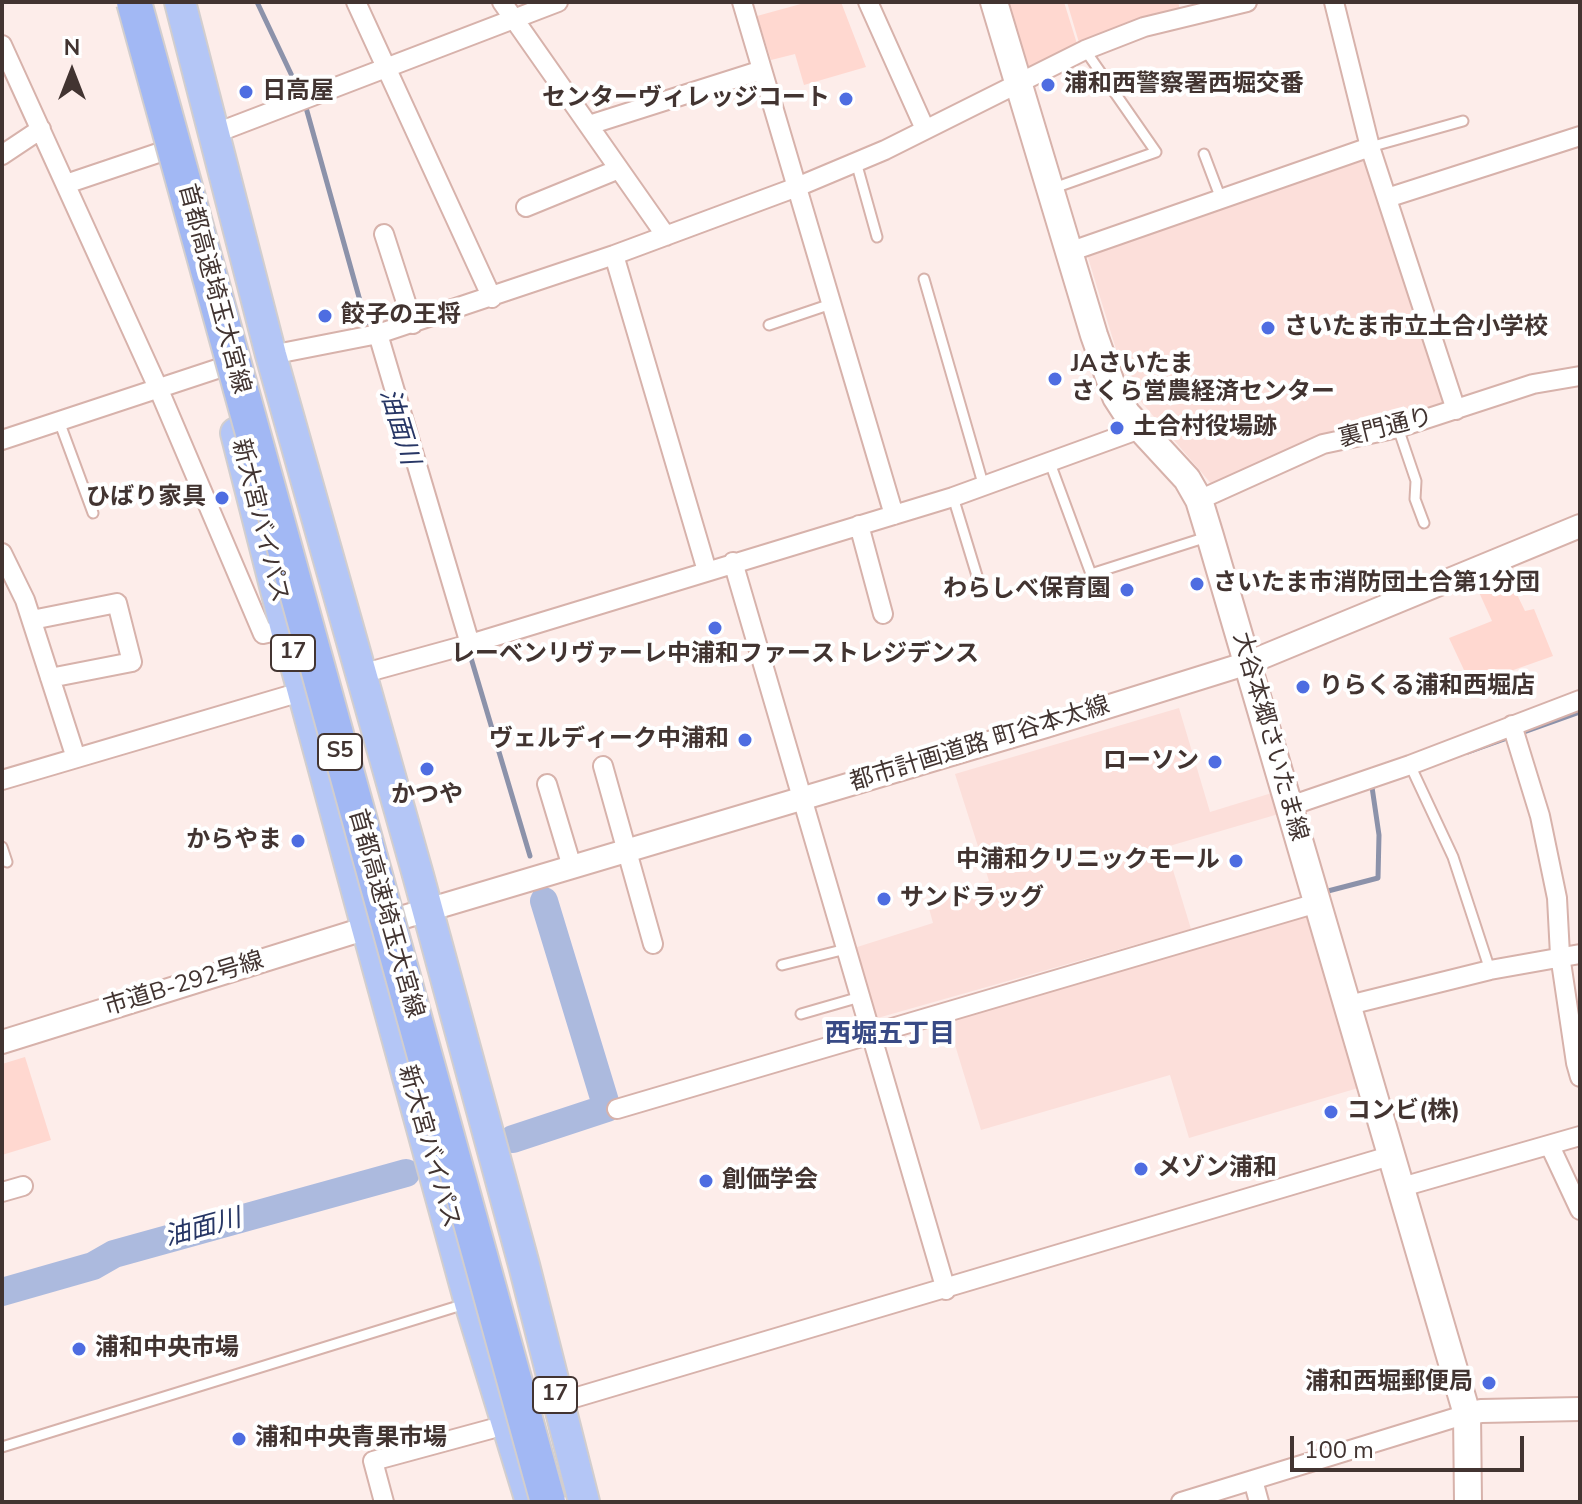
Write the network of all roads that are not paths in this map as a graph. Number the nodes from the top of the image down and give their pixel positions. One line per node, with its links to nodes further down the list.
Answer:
1 (120, 2): 25 (highway, 新大宮バイパス / 17)
2 (134, 2): 124 (highway, 首都高速埼玉大宮線 / S5, bridge)
3 (157, 2): 125 (highway, 首都高速埼玉大宮線 / S5)
4 (180, 2): 22 (highway, 17)
5 (356, 2): 15 (street)
6 (558, 2): 12 (street)
7 (742, 2): 16 (street)
8 (868, 2): 21 (street)
9 (994, 2): 17 (main road, 大谷本郷さいたま線)
10 (1247, 2): 14 (street)
11 (1334, 2): 24 (street)
12 (507, 10): 15 (street); 19 (street)
13 (2, 45): 20 (street)
14 (1085, 50): 17 (street); 32 (lane)
15 (386, 68): 22 (street); 42 (street)
16 (762, 70): 19 (street); 31 (street)
17 (1018, 83): 21 (street); 32 (main road, 大谷本郷さいたま線)
18 (1463, 121): 24 (lane)
19 (589, 125): 29 (street)
20 (41, 129): 27 (street); 30 (street)
21 (925, 129): 28 (street)
22 (216, 133): 47 (highway, 17)
23 (1580, 136): 33 (street)
24 (1370, 147): 33 (street); 34 (street)
25 (161, 152): 30 (street); 48 (highway, 新大宮バイパス / 17)
26 (1204, 154): 34 (lane)
27 (2, 155)
28 (856, 162): 31 (street); 38 (lane)
29 (619, 169): 35 (street); 37 (street)
30 (66, 184): 50 (street)
31 (797, 187): 37 (street); 43 (street)
32 (1050, 190): 39 (main road, 大谷本郷さいたま線)
33 (1387, 198): 51 (street)
34 (1221, 199): 39 (street)
35 (526, 207)
36 (384, 234): 44 (street)
37 (666, 236): 40 (street)
38 (877, 237)
39 (1069, 252): 54 (main road, 大谷本郷さいたま線)
40 (614, 255): 42 (street); 68 (street)
41 (924, 279): 57 (lane)
42 (492, 298): 44 (street)
43 (831, 304): 45 (lane); 61 (street)
44 (413, 324): 46 (street)
45 (769, 325)
46 (373, 335): 47 (street); 73 (street)
47 (271, 355): 75 (highway, 17)
48 (220, 368): 50 (street); 72 (highway, 新大宮バイパス / 17)
49 (1580, 376): 51 (street, 裏門通り)
50 (159, 390): 52 (street); 72 (street)
51 (1456, 410): 53 (street, 裏門通り)
52 (59, 421): 55 (street); 60 (lane)
53 (1398, 428): 59 (street, 裏門通り); 62 (lane)
54 (1140, 429): 56 (street); 59 (main road, 大谷本郷さいたま線)
55 (4, 433)
56 (1050, 463): 57 (street); 65 (lane)
57 (984, 487): 58 (street)
58 (953, 497): 61 (street); 69 (lane)
59 (1199, 500): 65 (main road, 大谷本郷さいたま線)
60 (93, 513)
61 (894, 515): 63 (street)
62 (1424, 523)
63 (859, 525): 67 (street); 70 (street)
64 (1580, 526): 74 (street, 都市計画道路 町谷本太線)
65 (1210, 536): 74 (main road, 大谷本郷さいたま線)
66 (2, 553): 71 (street)
67 (733, 562): 68 (street); 85 (street)
68 (707, 571): 73 (street)
69 (978, 579)
70 (883, 614)
71 (32, 620): 76 (street); 76 (street)
72 (286, 629): 77 (highway, 新大宮バイパス / 17)
73 (468, 645): 75 (street)
74 (1248, 663): 85 (street, 都市計画道路 町谷本太線); 86 (main road, 大谷本郷さいたま線)
75 (361, 674): 92 (highway, 17)
76 (50, 678): 80 (street)
77 (304, 691): 80 (street); 92 (highway, 新大宮バイパス / 17)
78 (1580, 700): 79 (street)
79 (1514, 732): 82 (street); 96 (street)
80 (76, 758): 83 (street)
81 (603, 766): 88 (street)
82 (1412, 768): 86 (street); 98 (lane)
83 (2, 780)
84 (547, 784): 90 (street)
85 (800, 799): 88 (street, 都市計画道路 町谷本太線); 94 (street)
86 (1290, 806): 91 (main road, 大谷本郷さいたま線)
87 (2, 847): 89 (lane)
88 (627, 851): 90 (street, 都市計画道路 町谷本太線); 93 (street)
89 (7, 862)
90 (572, 867): 92 (street, 都市計画道路 町谷本太線)
91 (1317, 903): 100 (main road, 大谷本郷さいたま線); 102 (street)
92 (397, 919): 103 (street, 市道B-292号線); 113 (highway, 新大宮バイパス / 17); 115 (highway, 新大宮バイパス / 17)
93 (653, 944)
94 (846, 949): 97 (lane); 99 (street)
95 (1580, 954): 96 (street)
96 (1560, 955): 98 (street); 104 (street)
97 (782, 965)
98 (1490, 970): 100 (street)
99 (860, 997): 101 (lane); 102 (street)
100 (1349, 1005): 108 (main road, 大谷本郷さいたま線)
101 (801, 1014)
102 (872, 1036): 105 (street); 114 (street)
103 (2, 1042)
104 (1580, 1077)
105 (617, 1109)
106 (1580, 1136): 107 (street)
107 (1550, 1146): 110 (street); 112 (street)
108 (1393, 1155): 110 (main road, 大谷本郷さいたま線); 114 (street)
109 (23, 1186): 111 (street)
110 (1402, 1187): 118 (main road, 大谷本郷さいたま線)
111 (2, 1192)
112 (1580, 1210)
113 (529, 1286): 115 (highway); 116 (highway, 新大宮バイパス / 17)
114 (946, 1290): 116 (street)
115 (470, 1303): 120 (lane); 123 (highway, 新大宮バイパス / 17)
116 (557, 1403): 126 (highway, 新大宮バイパス / 17)
117 (1580, 1409): 118 (street)
118 (1467, 1414): 121 (street); 129 (main road, 大谷本郷さいたま線)
119 (491, 1429): 122 (street)
120 (2, 1447)
121 (1253, 1480): 127 (street); 128 (street)
122 (384, 1502)
123 (531, 1502)
124 (548, 1502)
125 (570, 1502)
126 (584, 1502)
127 (1181, 1502)
128 (1259, 1502)
129 (1468, 1502)

